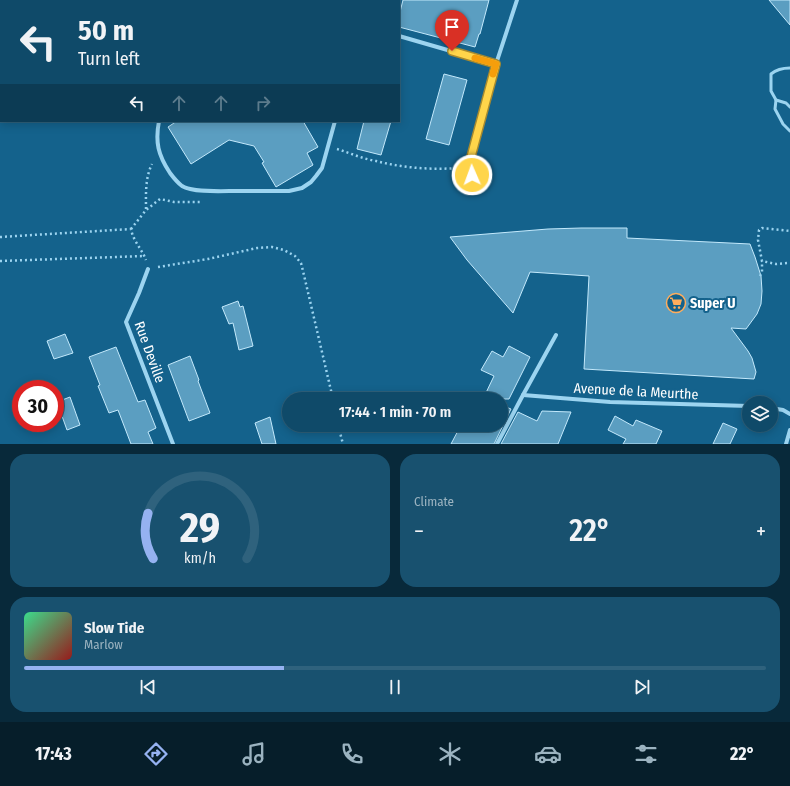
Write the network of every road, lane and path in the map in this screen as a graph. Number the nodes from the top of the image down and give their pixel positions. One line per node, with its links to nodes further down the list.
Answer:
1 (517, 0): 3 (street)
2 (400, 36): 3 (street)
3 (496, 64): 12 (street)
4 (790, 68): 5 (lane)
5 (776, 100): 6 (lane); 9 (lane)
6 (790, 106)
7 (159, 122): 11 (street)
8 (335, 122): 10 (street)
9 (790, 131)
10 (328, 146): 11 (street); 12 (path)
11 (159, 152): 15 (path)
12 (468, 168): 13 (street)
13 (475, 183)
14 (160, 199): 15 (path)
15 (146, 210): 16 (path)
16 (131, 229): 18 (path); 19 (path)
17 (790, 231): 21 (path)
18 (0, 237)
19 (145, 256): 20 (path); 23 (path)
20 (0, 260)
21 (762, 262): 22 (path); 24 (path)
22 (787, 263)
23 (148, 269): 26 (path); 33 (street, Rue Deville)
24 (760, 276)
25 (556, 335): 27 (street)
26 (330, 392)
27 (523, 395): 28 (street, Avenue de la Meurthe); 35 (street)
28 (742, 406)
29 (778, 409): 30 (street)
30 (790, 414)
31 (790, 430): 36 (street)
32 (340, 432): 34 (path)
33 (174, 444)
34 (343, 444)
35 (497, 444)
36 (786, 444)

